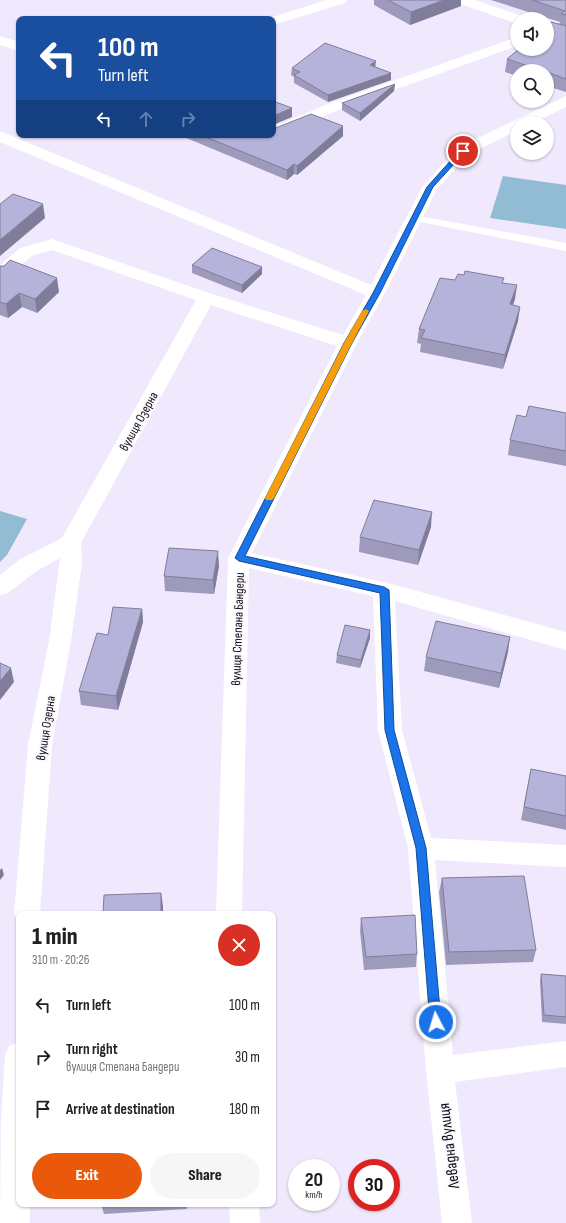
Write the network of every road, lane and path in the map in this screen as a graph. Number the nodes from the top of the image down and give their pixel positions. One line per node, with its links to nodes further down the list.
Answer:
1 (340, 0): 4 (street)
2 (462, 0): 3 (street)
3 (510, 17)
4 (276, 20)
5 (0, 40): 7 (street)
6 (510, 43): 11 (street)
7 (16, 46)
8 (566, 101): 9 (street)
9 (535, 116)
10 (510, 128): 13 (street, вулиця Степана Бандери)
11 (276, 132)
12 (0, 136): 16 (street)
13 (414, 218): 14 (lane); 16 (street, вулиця Степана Бандери)
14 (566, 247)
15 (0, 274): 17 (street)
16 (376, 293): 18 (street, вулиця Степана Бандери)
17 (206, 298): 18 (street); 19 (street, вулиця Озерна)
18 (348, 343): 20 (street, вулиця Степана Бандери)
19 (70, 543): 21 (street); 26 (street, вулиця Озерна)
20 (239, 558): 22 (street); 27 (street, вулиця Степана Бандери)
21 (0, 587)
22 (384, 590): 23 (street); 24 (street, Левадна вулиця)
23 (566, 641)
24 (421, 848): 25 (street); 29 (street, Левадна вулиця)
25 (566, 856)
26 (28, 911)
27 (229, 911)
28 (566, 1054): 29 (street)
29 (440, 1070): 34 (street, Левадна вулиця)
30 (16, 1102): 32 (street)
31 (244, 1207): 33 (street)
32 (15, 1223)
33 (245, 1223)
34 (457, 1223)

